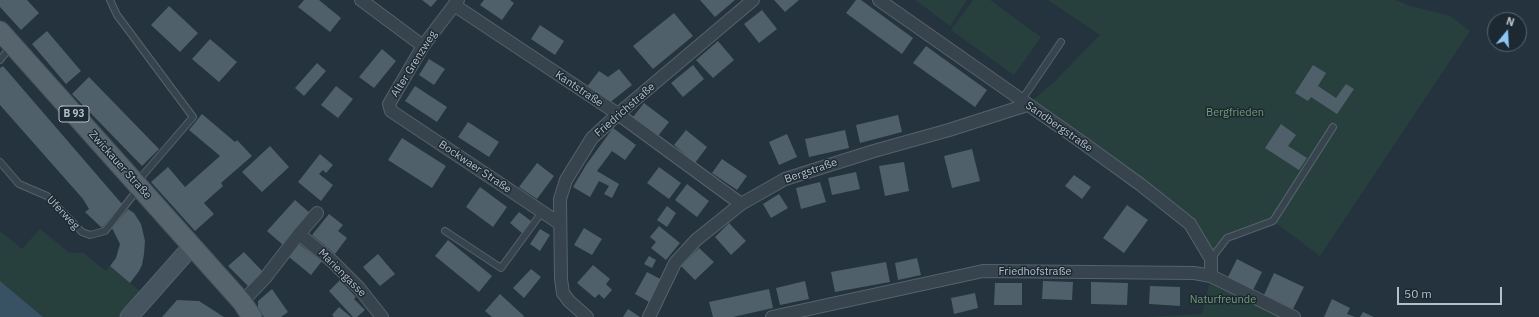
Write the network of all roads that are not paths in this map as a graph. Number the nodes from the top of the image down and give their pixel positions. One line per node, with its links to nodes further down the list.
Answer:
1 (110, 0): 16 (lane, Uferweg)
2 (361, 0): 9 (street)
3 (753, 0): 13 (street, Friedrichstraße)
4 (880, 0): 11 (street, Sandbergstraße)
5 (456, 2): 9 (street, Alter Grenzweg); 13 (street, Kantstraße)
6 (0, 31): 8 (main road, Zwickauer Straße / B 93)
7 (1061, 42): 11 (lane)
8 (12, 45): 10 (lane); 16 (main road, Zwickauer Straße / B 93)
9 (423, 46): 12 (street, Alter Grenzweg)
10 (0, 60)
11 (1024, 103): 17 (street, Bergstraße); 24 (street, Sandbergstraße)
12 (391, 111): 18 (street, Bockwaer Straße)
13 (618, 114): 17 (street, Kantstraße); 20 (street, Friedrichstraße)
14 (1333, 127): 24 (lane)
15 (0, 162): 16 (lane, Uferweg)
16 (138, 185): 23 (main road, Zwickauer Straße / B 93)
17 (741, 204): 30 (street, Bergstraße)
18 (542, 212): 20 (street, Bockwaer Straße); 21 (lane)
19 (317, 213): 22 (street)
20 (559, 223): 29 (street, Friedrichstraße)
21 (445, 231)
22 (299, 234): 26 (street); 28 (street, Mariengasse)
23 (192, 246): 26 (main road, B 93); 27 (main road)
24 (1211, 259): 25 (street)
25 (1211, 276): 31 (street, Friedhofstraße); 32 (street, Friedhofstraße)
26 (247, 310)
27 (129, 317)
28 (382, 317)
29 (588, 317)
30 (649, 317)
31 (772, 317)
32 (1294, 317)

